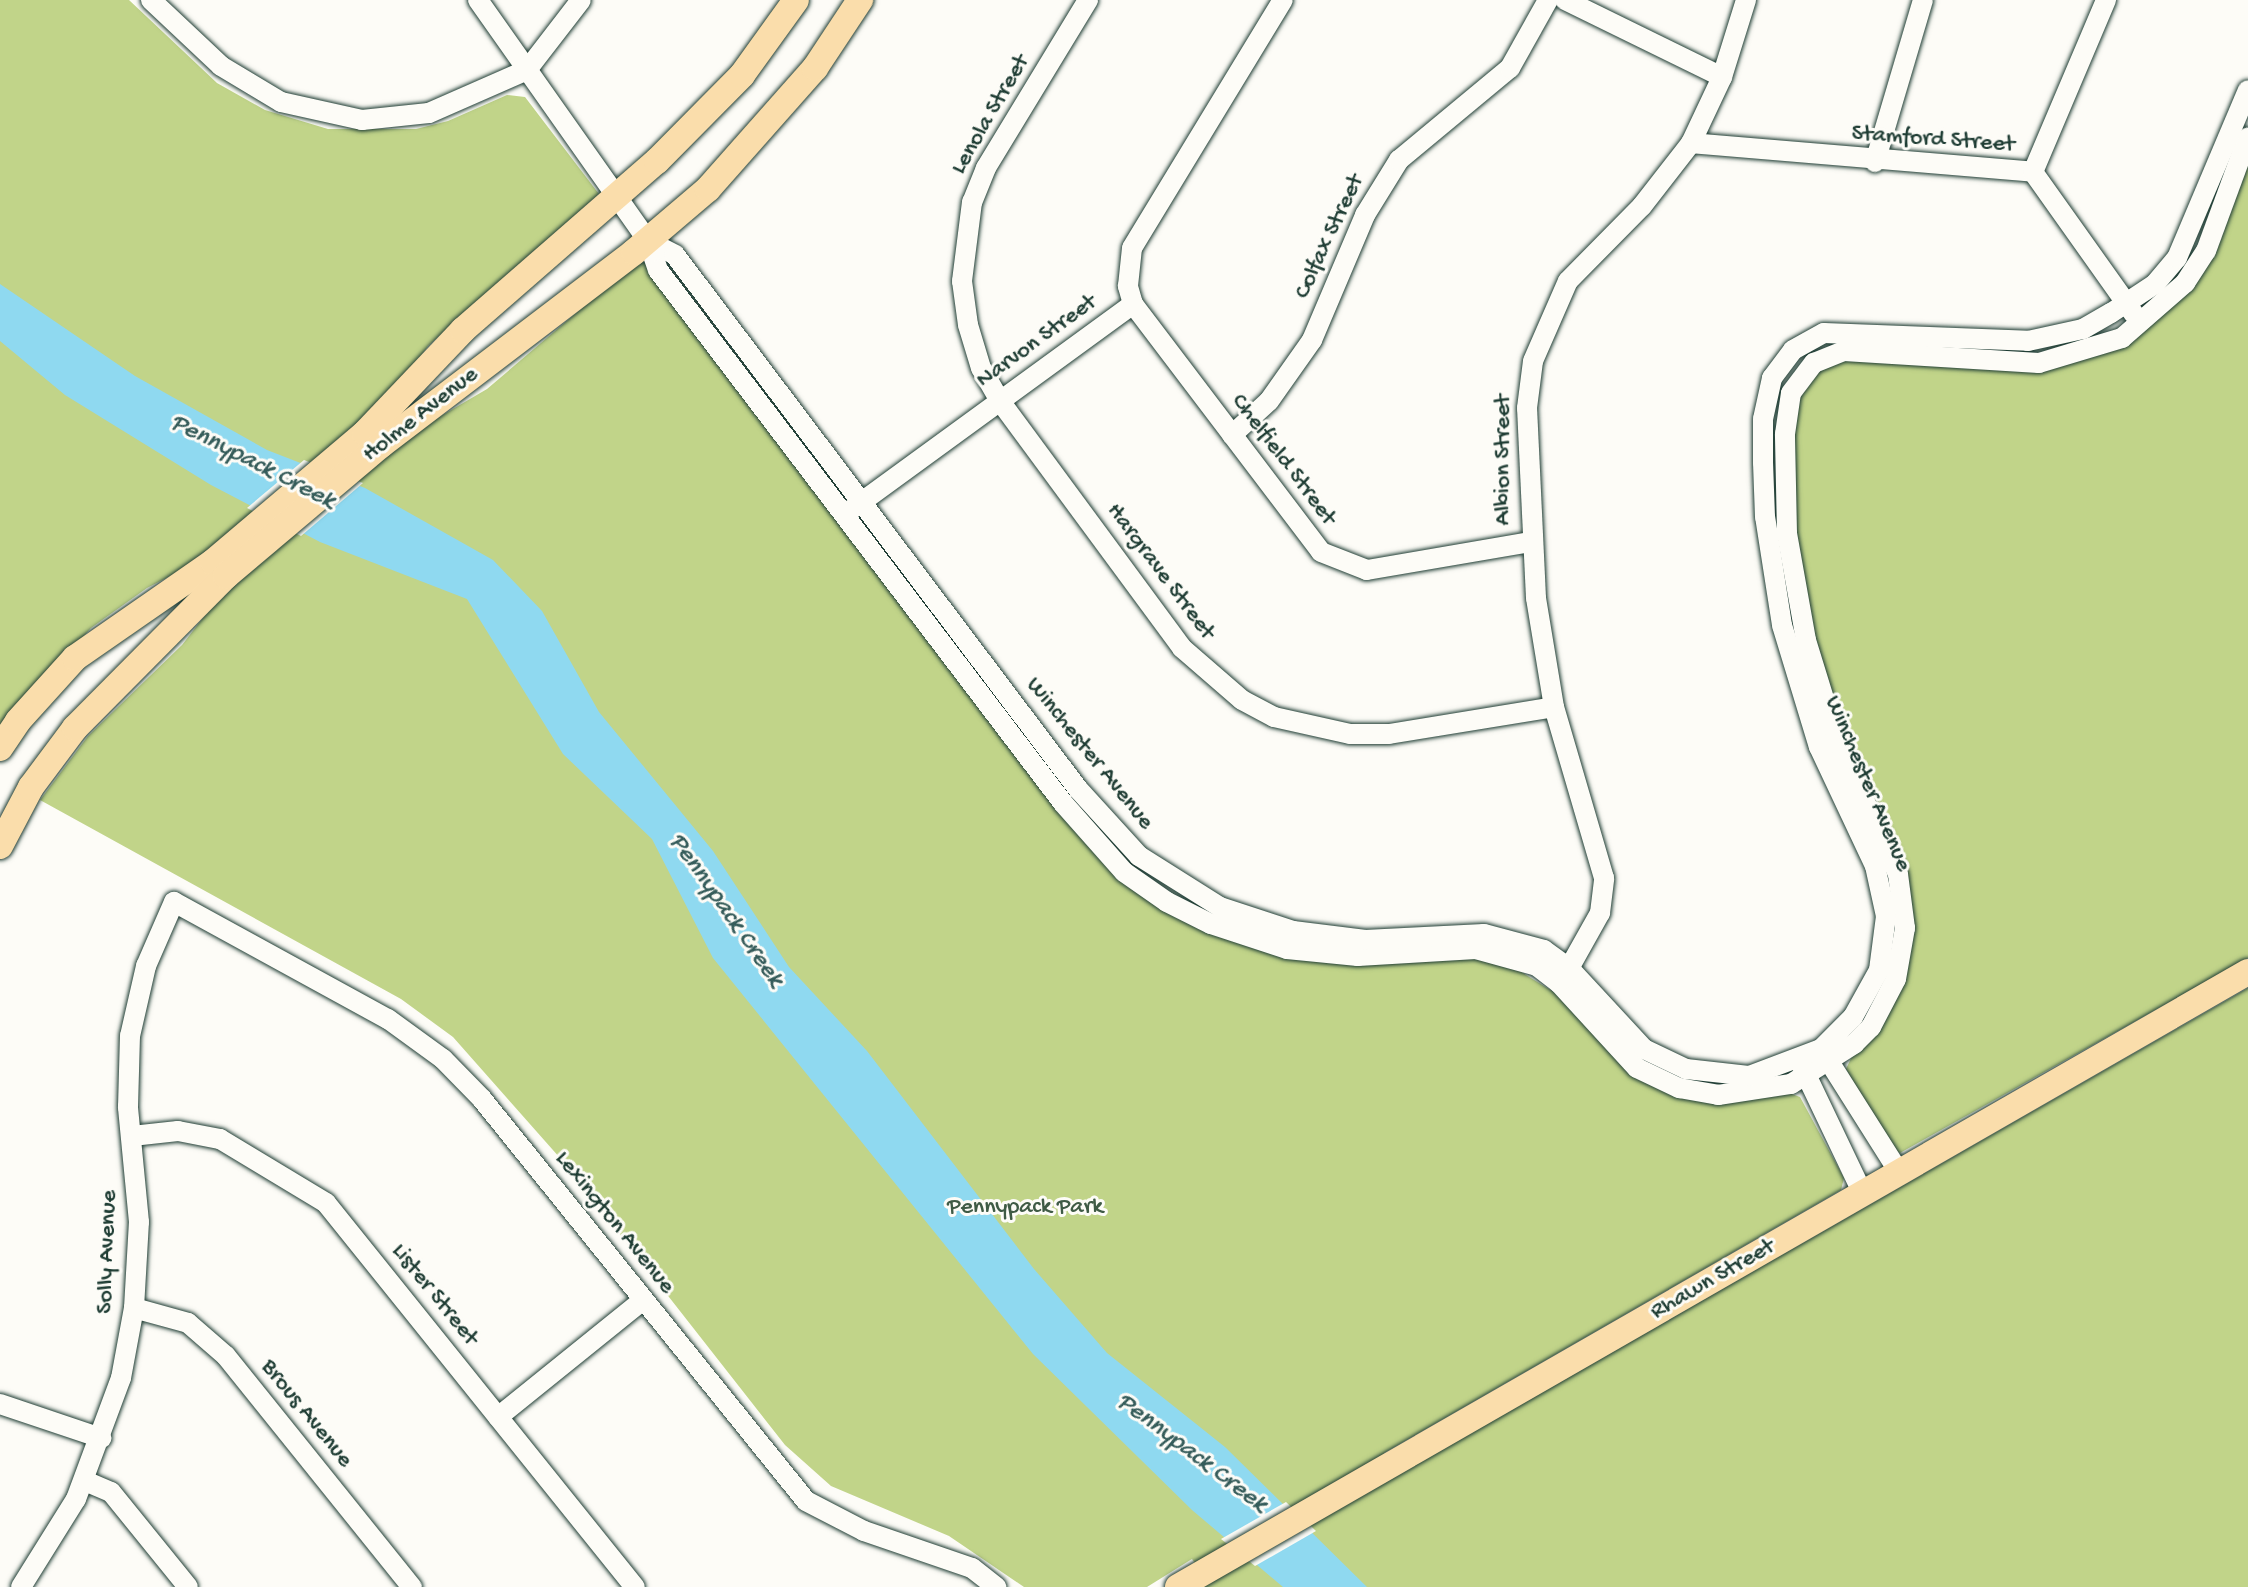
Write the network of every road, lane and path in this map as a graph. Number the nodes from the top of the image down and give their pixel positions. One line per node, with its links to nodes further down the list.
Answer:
1 (151, 0): 13 (street)
2 (478, 0): 13 (street, Winchester Avenue)
3 (581, 0): 13 (street)
4 (796, 0): 20 (main road, Holme Avenue)
5 (1088, 0): 26 (street, Lenola Street)
6 (1283, 0): 23 (street, Narvon Street)
7 (1548, 0): 28 (street, Colfax Street)
8 (1565, 0): 14 (street)
9 (1746, 0): 14 (street, Albion Street)
10 (1923, 0): 18 (street)
11 (2106, 0): 19 (street)
12 (853, 2): 21 (main road, Holme Avenue)
13 (527, 70): 20 (street, Winchester Avenue)
14 (1722, 77): 17 (street, Albion Street)
15 (2248, 90): 22 (street, Winchester Avenue)
16 (2248, 137): 24 (street)
17 (1691, 143): 18 (street, Stamford Street); 31 (street, Albion Street)
18 (1875, 162): 19 (street, Stamford Street)
19 (2033, 172): 22 (street, Stamford Street)
20 (616, 198): 21 (street, Winchester Avenue); 29 (main road, Holme Avenue)
21 (648, 241): 29 (main road, Holme Avenue); 30 (street, Winchester Avenue)
22 (2127, 303): 24 (street, Stamford Street); 25 (street, Winchester Avenue)
23 (1133, 304): 26 (street, Narvon Street); 28 (street, Chelfield Street)
24 (2141, 324): 27 (street)
25 (1767, 395): 27 (street); 34 (street, Winchester Avenue)
26 (1000, 401): 30 (street, Narvon Street); 33 (street, Hargrave Street)
27 (1788, 402): 34 (street, Winchester Avenue)
28 (1232, 435): 31 (street, Chelfield Street)
29 (373, 439): 32 (main road, Holme Avenue)
30 (852, 508): 39 (street, Winchester Avenue)
31 (1530, 542): 33 (street, Albion Street)
32 (220, 569): 35 (main road, Holme Avenue); 36 (main road, Holme Avenue)
33 (1554, 707): 39 (street, Albion Street)
34 (1828, 744): 40 (street, Winchester Avenue)
35 (0, 748)
36 (0, 846)
37 (174, 902): 42 (street, Solly Avenue); 45 (street, Lexington Avenue)
38 (2248, 972): 43 (main road, Rhawn Street)
39 (1565, 976): 41 (street, Winchester Avenue)
40 (1826, 1056): 41 (street, Winchester Avenue); 43 (street)
41 (1803, 1068): 44 (street)
42 (132, 1136): 46 (street, Solly Avenue); 48 (street, Lister Street)
43 (1900, 1174): 44 (main road, Rhawn Street)
44 (1863, 1194): 56 (main road, Rhawn Street)
45 (643, 1300): 48 (street); 55 (street, Lexington Avenue)
46 (134, 1308): 49 (street, Solly Avenue); 53 (street, Brous Avenue)
47 (0, 1404): 49 (street)
48 (498, 1417): 54 (street, Lister Street)
49 (101, 1438): 50 (street, Solly Avenue)
50 (85, 1481): 51 (street, Solly Avenue); 52 (street)
51 (21, 1587)
52 (188, 1587)
53 (412, 1587)
54 (635, 1587)
55 (996, 1587)
56 (1178, 1587)

